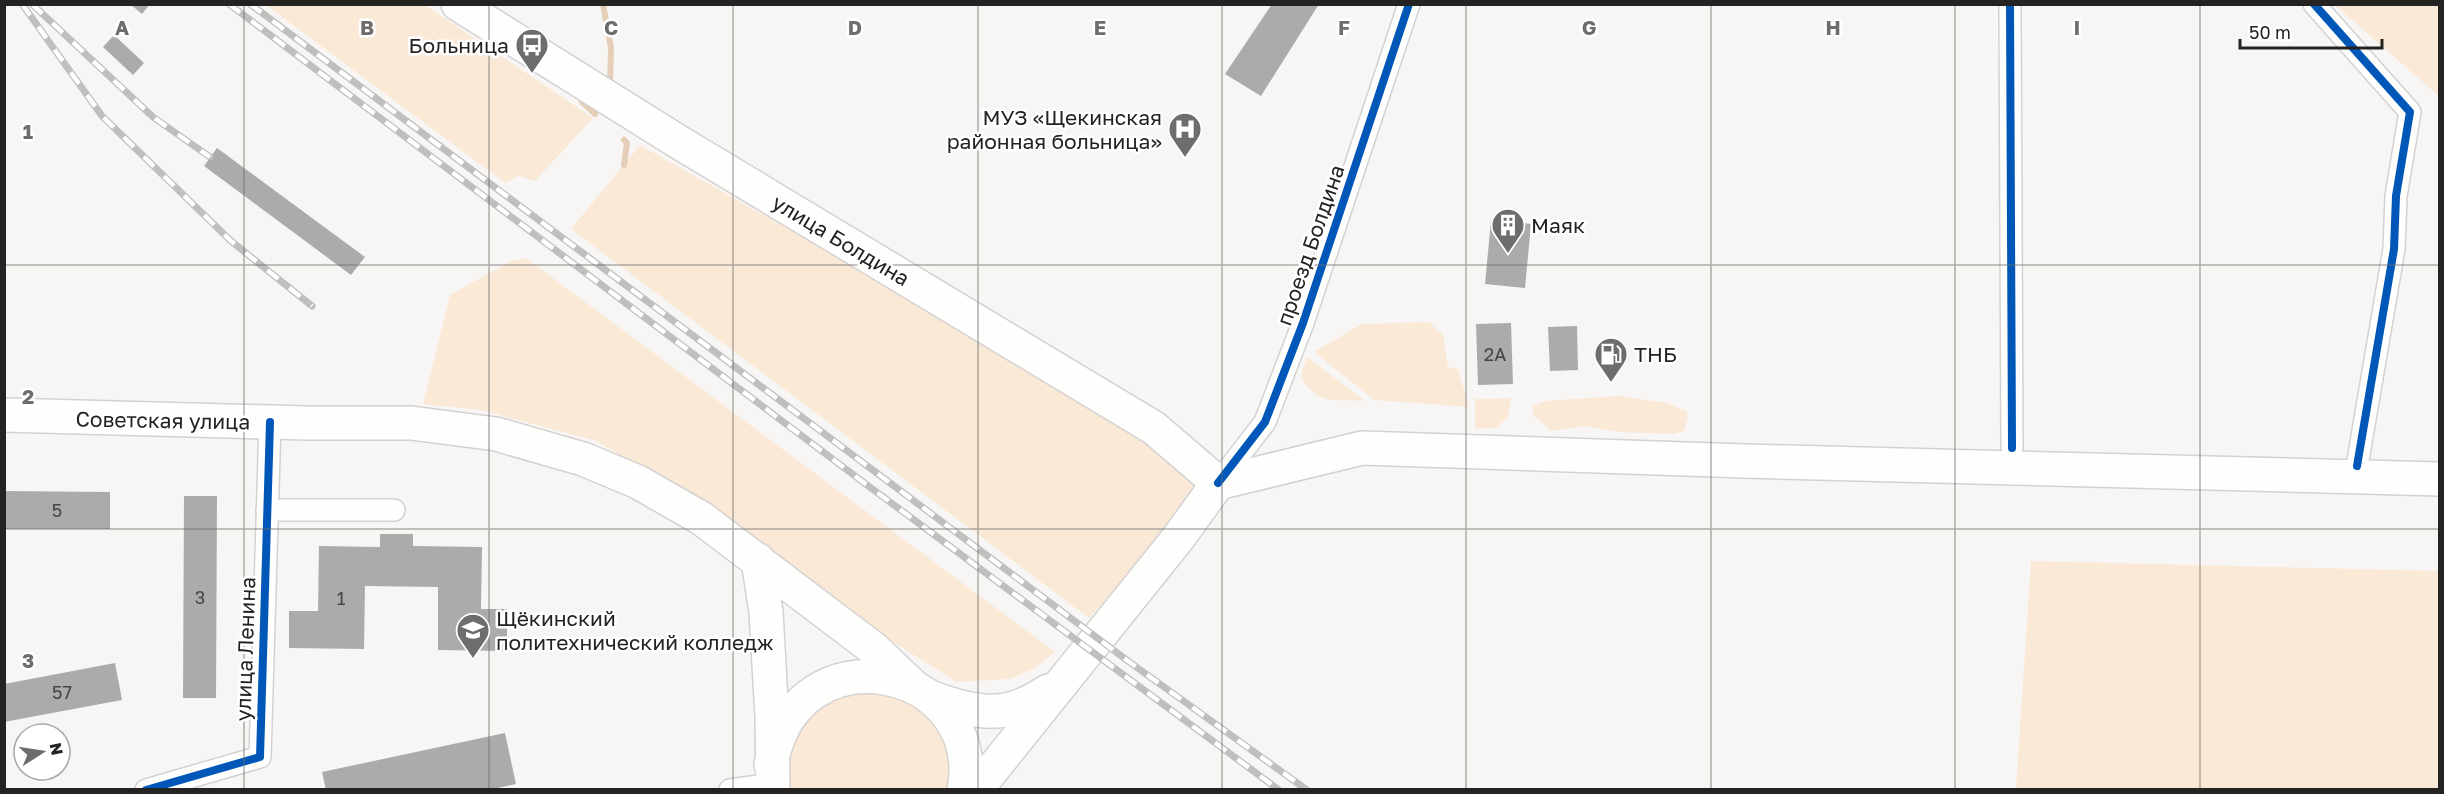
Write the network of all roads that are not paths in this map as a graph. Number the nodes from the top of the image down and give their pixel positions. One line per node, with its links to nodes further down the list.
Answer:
1 (458, 4): 10 (main road, улица Болдина)
2 (1409, 4): 10 (street, проезд Болдина)
3 (2010, 4): 7 (street)
4 (2314, 4): 8 (street)
5 (4, 415): 6 (main road, Советская улица)
6 (270, 422): 11 (street, улица Ленина); 13 (main road, Советская улица)
7 (2012, 448)
8 (2357, 466)
9 (2439, 479): 10 (main road)
10 (1218, 483): 14 (main road)
11 (267, 510): 12 (street); 17 (street, улица Ленина)
12 (394, 510)
13 (758, 560): 15 (main road, Советская улица); 16 (main road)
14 (1062, 682): 15 (main road); 20 (main road)
15 (921, 691): 16 (main road); 19 (main road, Советская улица)
16 (772, 780): 18 (street)
17 (146, 789)
18 (730, 789)
19 (964, 789)
20 (976, 789)

